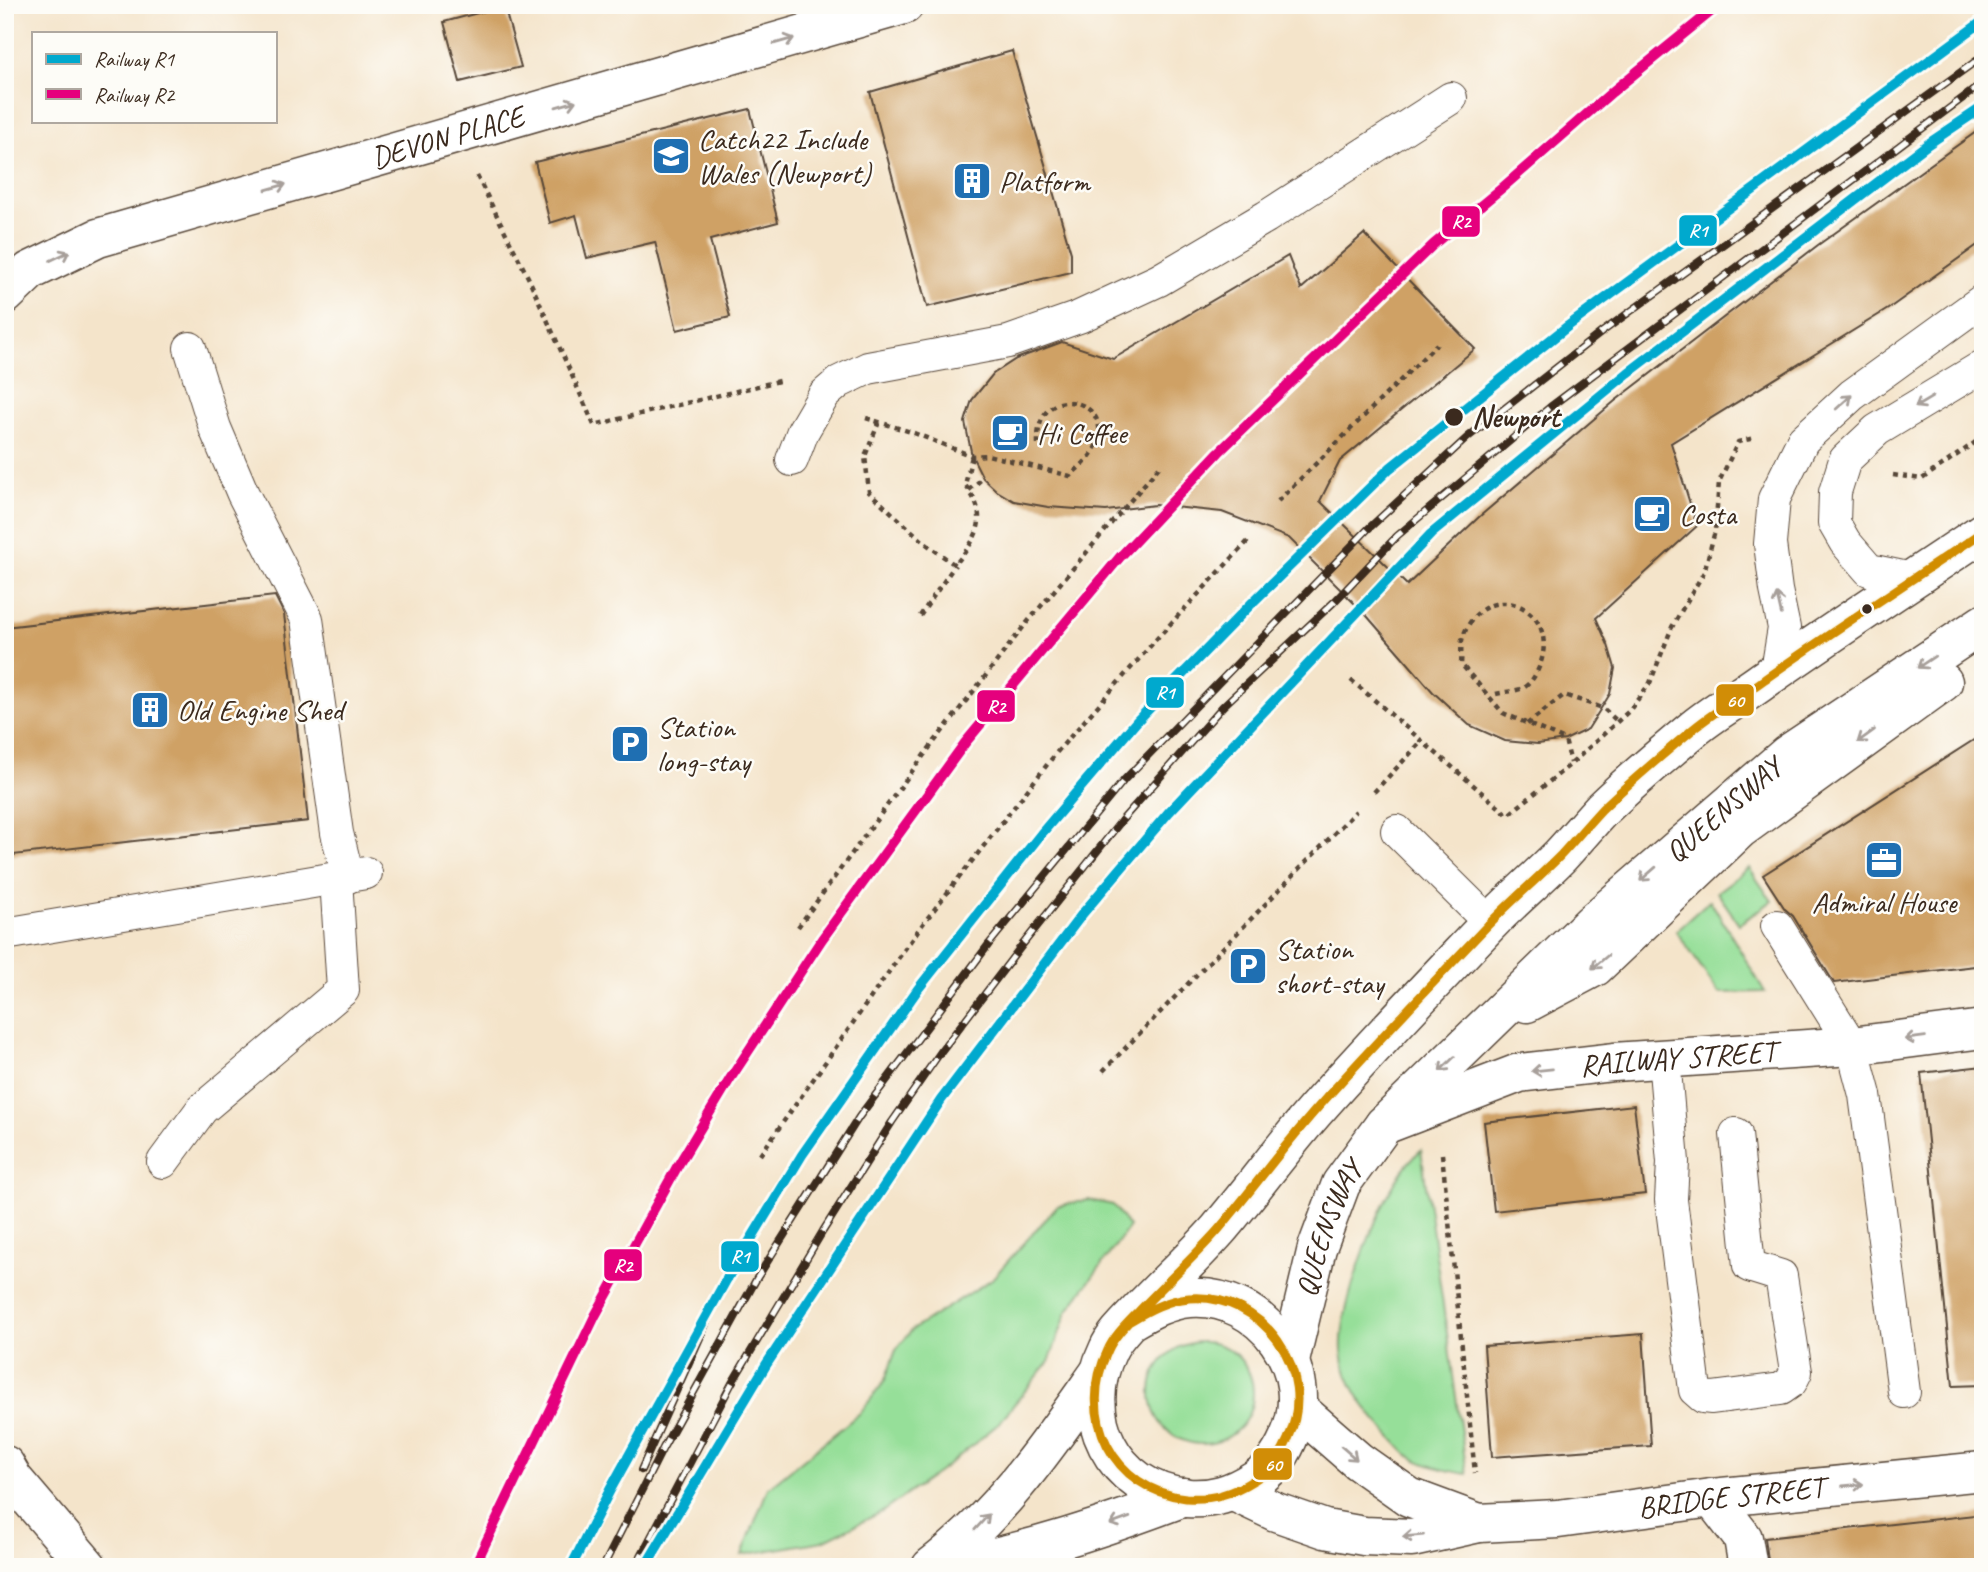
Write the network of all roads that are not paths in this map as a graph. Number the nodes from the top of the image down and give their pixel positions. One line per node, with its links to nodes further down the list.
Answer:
1 (904, 5): 3 (main road, DEVON PLACE, one-way to 1)
2 (1451, 98): 7 (lane)
3 (5, 295)
4 (1983, 300): 12 (lane, one-way to 4)
5 (190, 348): 14 (lane)
6 (1983, 366): 9 (lane, one-way to 9)
7 (792, 460)
8 (1983, 533): 9 (main road, QUEENSWAY)
9 (1912, 579): 12 (main road, QUEENSWAY)
10 (1983, 624): 18 (main road, QUEENSWAY, one-way to 18)
11 (1983, 656): 18 (main road, QUEENSWAY, one-way to 18)
12 (1777, 671): 15 (main road, QUEENSWAY)
13 (1397, 831): 15 (lane)
14 (350, 876): 17 (lane); 24 (lane)
15 (1490, 923): 25 (main road, QUEENSWAY)
16 (1777, 926): 20 (lane)
17 (5, 934)
18 (1488, 1025): 22 (main road, QUEENSWAY, one-way to 22)
19 (1983, 1030): 20 (main road, RAILWAY STREET, one-way to 20)
20 (1852, 1046): 21 (main road, RAILWAY STREET); 28 (lane)
21 (1664, 1059): 22 (main road, RAILWAY STREET, one-way to 22); 23 (lane)
22 (1384, 1125): 26 (main road, QUEENSWAY)
23 (1736, 1134)
24 (163, 1162)
25 (1130, 1321): 26 (main road, QUEENSWAY); 27 (main road, QUEENSWAY)
26 (1290, 1361): 29 (main road, QUEENSWAY)
27 (1098, 1374): 33 (main road, QUEENSWAY); 37 (main road, one-way to 27)
28 (1904, 1392)
29 (1297, 1408): 32 (main road, QUEENSWAY); 35 (main road, BRIDGE STREET, one-way to 35)
30 (5, 1465): 36 (main road)
31 (1983, 1471): 34 (main road, BRIDGE STREET, one-way to 31)
32 (1234, 1492): 33 (main road, QUEENSWAY); 35 (main road, BRIDGE STREET, one-way to 32)
33 (1184, 1497): 38 (main road, one-way to 38)
34 (1712, 1498): 35 (main road, BRIDGE STREET); 39 (main road)
35 (1478, 1505)
36 (88, 1567)
37 (931, 1567)
38 (946, 1567)
39 (1748, 1567)

